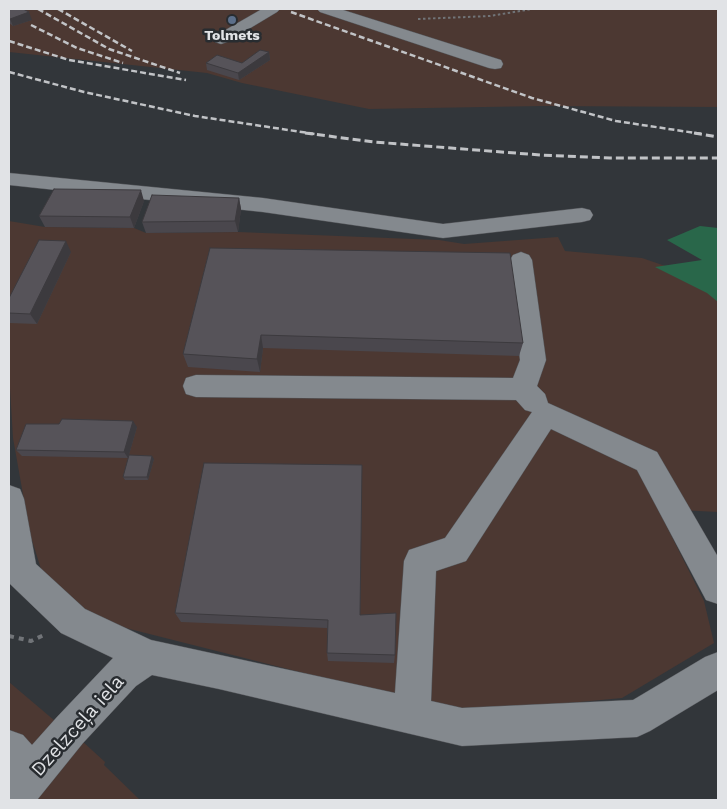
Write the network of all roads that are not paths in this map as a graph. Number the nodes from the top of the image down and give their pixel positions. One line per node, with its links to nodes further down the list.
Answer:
1 (272, 9): 3 (street)
2 (325, 9): 4 (street)
3 (222, 39)
4 (495, 64)
5 (9, 179): 6 (street)
6 (582, 215)
7 (521, 260): 9 (street)
8 (196, 386): 9 (street)
9 (523, 389): 10 (street)
10 (546, 414): 12 (street); 15 (street)
11 (9, 499): 13 (street)
12 (718, 588)
13 (149, 657): 15 (street); 16 (street, Dzelzceļa iela)
14 (718, 670): 15 (street)
15 (412, 715)
16 (18, 774)

